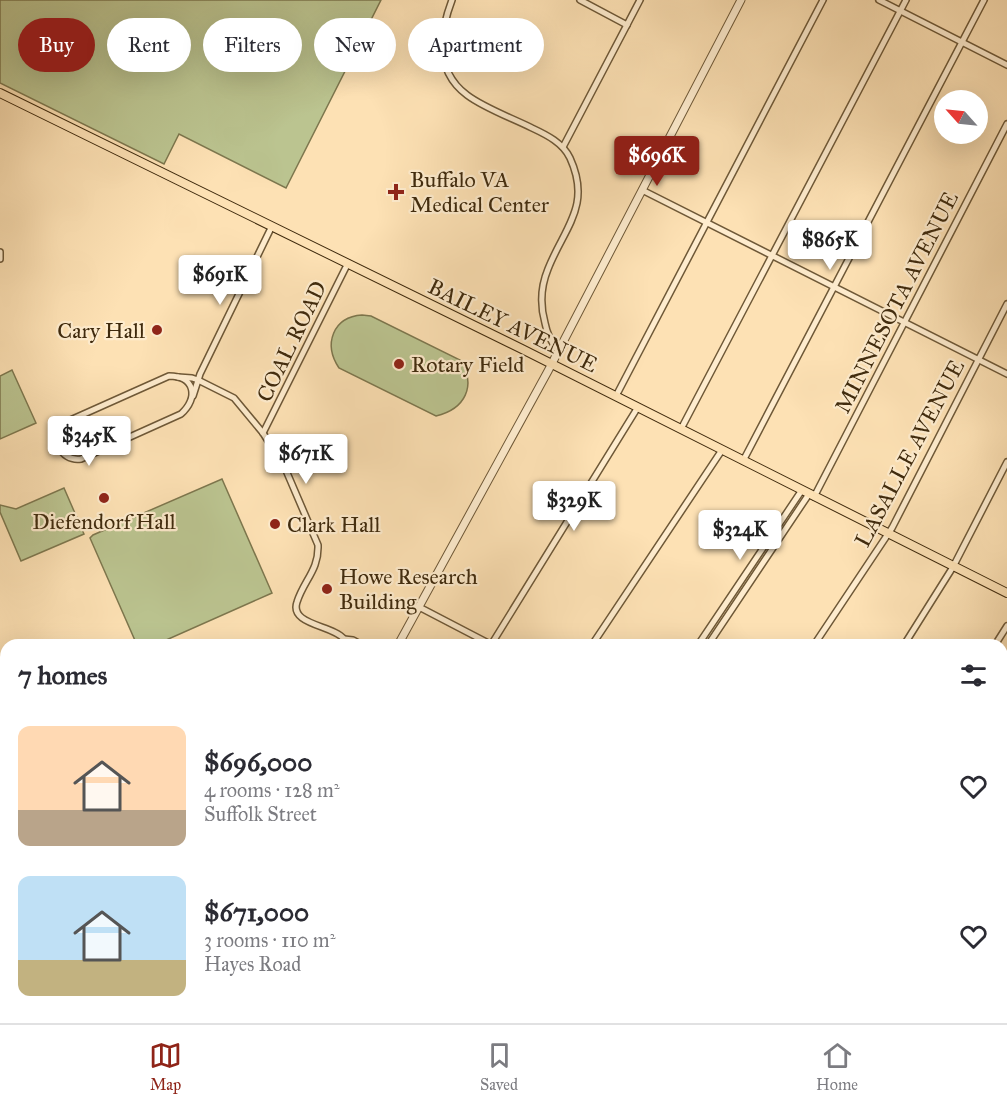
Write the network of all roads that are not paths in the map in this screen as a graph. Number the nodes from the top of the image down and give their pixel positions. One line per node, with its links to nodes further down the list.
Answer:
1 (452, 0): 15 (street)
2 (580, 0): 10 (street)
3 (640, 0): 10 (street)
4 (741, 0): 16 (street)
5 (823, 0): 17 (street)
6 (879, 0): 9 (street)
7 (906, 0): 9 (street)
8 (984, 0): 11 (street)
9 (900, 11): 11 (street); 19 (street)
10 (627, 24): 15 (street)
11 (962, 42): 12 (street); 21 (street)
12 (1007, 65)
13 (0, 93): 18 (main road, BAILEY AVENUE)
14 (1007, 124): 23 (street, MINNESOTA AVENUE)
15 (563, 147): 24 (street)
16 (642, 190): 17 (street); 24 (street)
17 (707, 222): 19 (street); 31 (street)
18 (272, 226): 20 (main road, BAILEY AVENUE); 29 (street)
19 (772, 255): 21 (street); 33 (street)
20 (348, 263): 26 (main road, BAILEY AVENUE); 34 (street, COAL ROAD)
21 (834, 286): 23 (street); 36 (street)
22 (1007, 304): 25 (street, LASALLE AVENUE)
23 (904, 321): 25 (street); 38 (street, MINNESOTA AVENUE)
24 (558, 351): 26 (street)
25 (978, 359): 27 (street); 39 (street, LASALLE AVENUE)
26 (551, 363): 31 (main road, BAILEY AVENUE); 43 (street)
27 (1007, 374)
28 (178, 377): 29 (street); 30 (street); 30 (street)
29 (198, 380): 30 (street); 34 (street)
30 (193, 396)
31 (616, 396): 32 (main road, BAILEY AVENUE)
32 (638, 408): 33 (main road, BAILEY AVENUE); 49 (street)
33 (681, 429): 35 (main road, BAILEY AVENUE)
34 (263, 433): 46 (street)
35 (722, 450): 36 (main road, BAILEY AVENUE); 50 (street)
36 (743, 460): 38 (main road, BAILEY AVENUE)
37 (1007, 462): 40 (street)
38 (808, 494): 39 (main road, BAILEY AVENUE); 42 (street, MINNESOTA AVENUE); 44 (street, MINNESOTA AVENUE)
39 (888, 534): 40 (main road, BAILEY AVENUE); 53 (street, LASALLE AVENUE)
40 (953, 567): 41 (main road, BAILEY AVENUE); 54 (street)
41 (1007, 593)
42 (724, 606): 44 (street); 51 (street, MINNESOTA AVENUE)
43 (418, 607): 47 (street); 48 (street)
44 (731, 611): 52 (street, MINNESOTA AVENUE)
45 (1007, 626): 55 (street)
46 (341, 639)
47 (401, 639)
48 (480, 639)
49 (496, 639)
50 (596, 639)
51 (702, 639)
52 (712, 639)
53 (817, 639)
54 (908, 639)
55 (999, 639)

